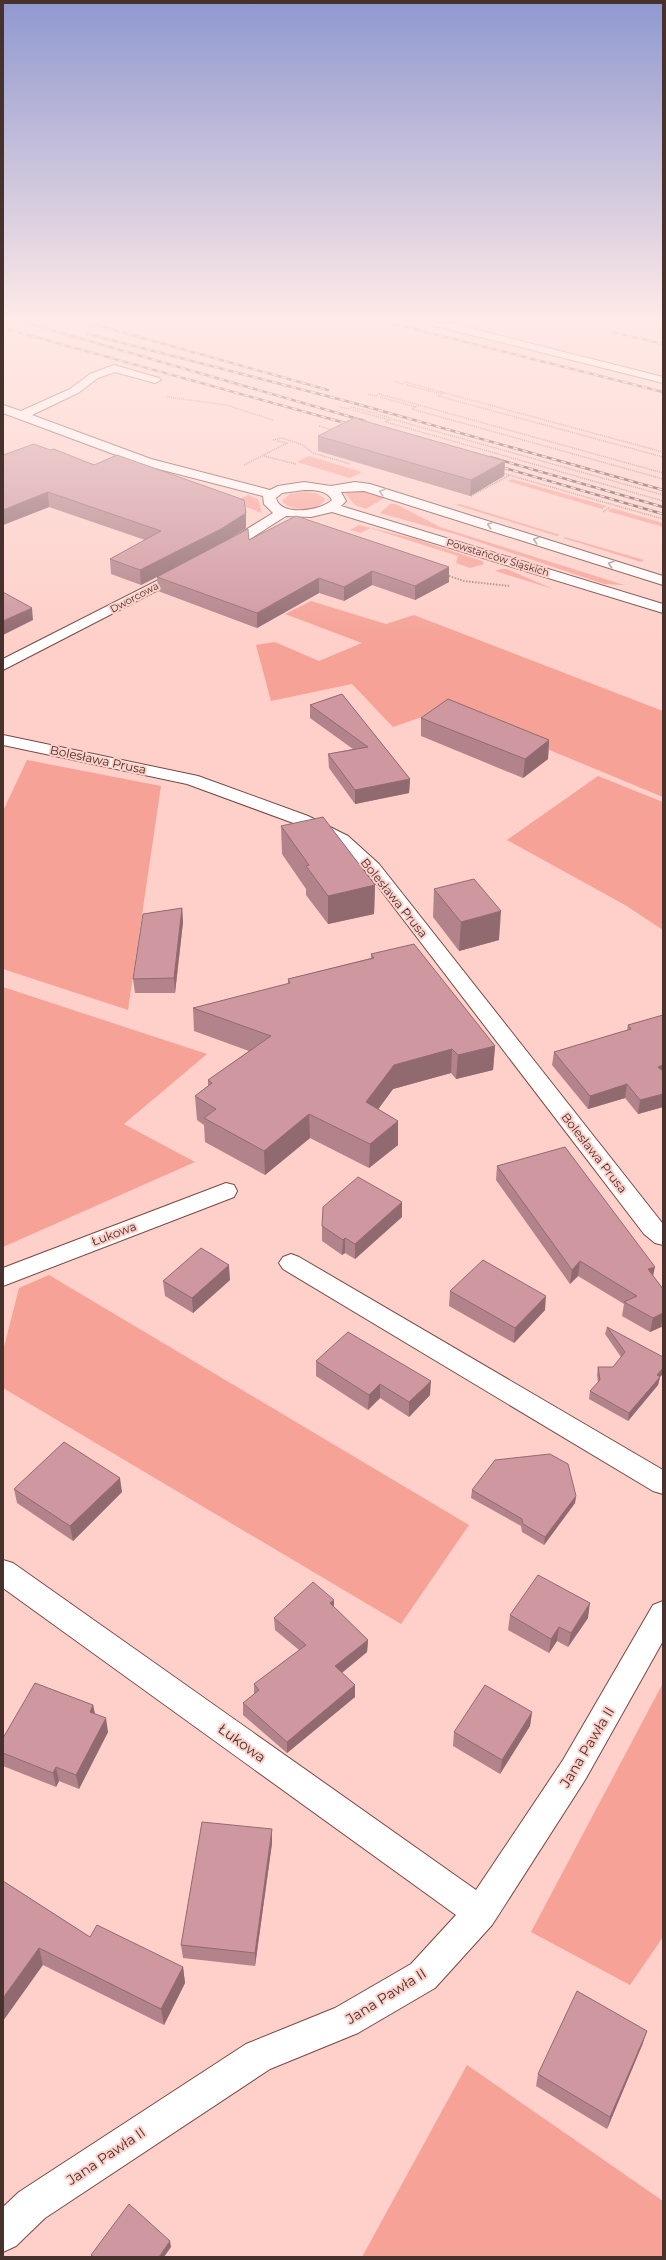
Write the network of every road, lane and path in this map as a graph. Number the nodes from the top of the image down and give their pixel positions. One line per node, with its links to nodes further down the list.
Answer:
1 (56, 428): 20 (street)
2 (325, 428): 9 (path)
3 (408, 428): 22 (path)
4 (429, 428): 21 (path)
5 (482, 428): 18 (path)
6 (503, 428): 17 (path)
7 (558, 428): 14 (path)
8 (576, 428): 13 (path)
9 (336, 432)
10 (282, 438): 12 (path)
11 (273, 440): 12 (path)
12 (277, 441): 15 (path)
13 (663, 452)
14 (663, 457)
15 (240, 467)
16 (495, 471): 27 (path)
17 (663, 473)
18 (663, 479)
19 (330, 490): 20 (street); 24 (street); 32 (street, one-way to 19)
20 (272, 494): 25 (street)
21 (663, 495)
22 (663, 501)
23 (610, 507): 26 (path)
24 (333, 508): 25 (street); 35 (street, Powstańców Śląskich)
25 (283, 512): 28 (street)
26 (603, 512)
27 (663, 519)
28 (213, 555)
29 (200, 562): 37 (street, Dworcowa)
30 (442, 574): 33 (path)
31 (663, 581): 32 (street)
32 (646, 582): 34 (street); 35 (street)
33 (516, 587)
34 (663, 594)
35 (619, 596): 36 (street, Powstańców Śląskich)
36 (663, 609)
37 (3, 665)
38 (3, 740): 40 (street, Bolesława Prusa)
39 (226, 1191): 42 (street, Łukowa)
40 (663, 1237)
41 (291, 1263): 43 (street)
42 (3, 1277)
43 (663, 1483)
44 (3, 1572): 46 (street, Łukowa)
45 (663, 1614): 46 (street, Jana Pawła II)
46 (480, 1913): 47 (street, Jana Pawła II)
47 (3, 2233)

